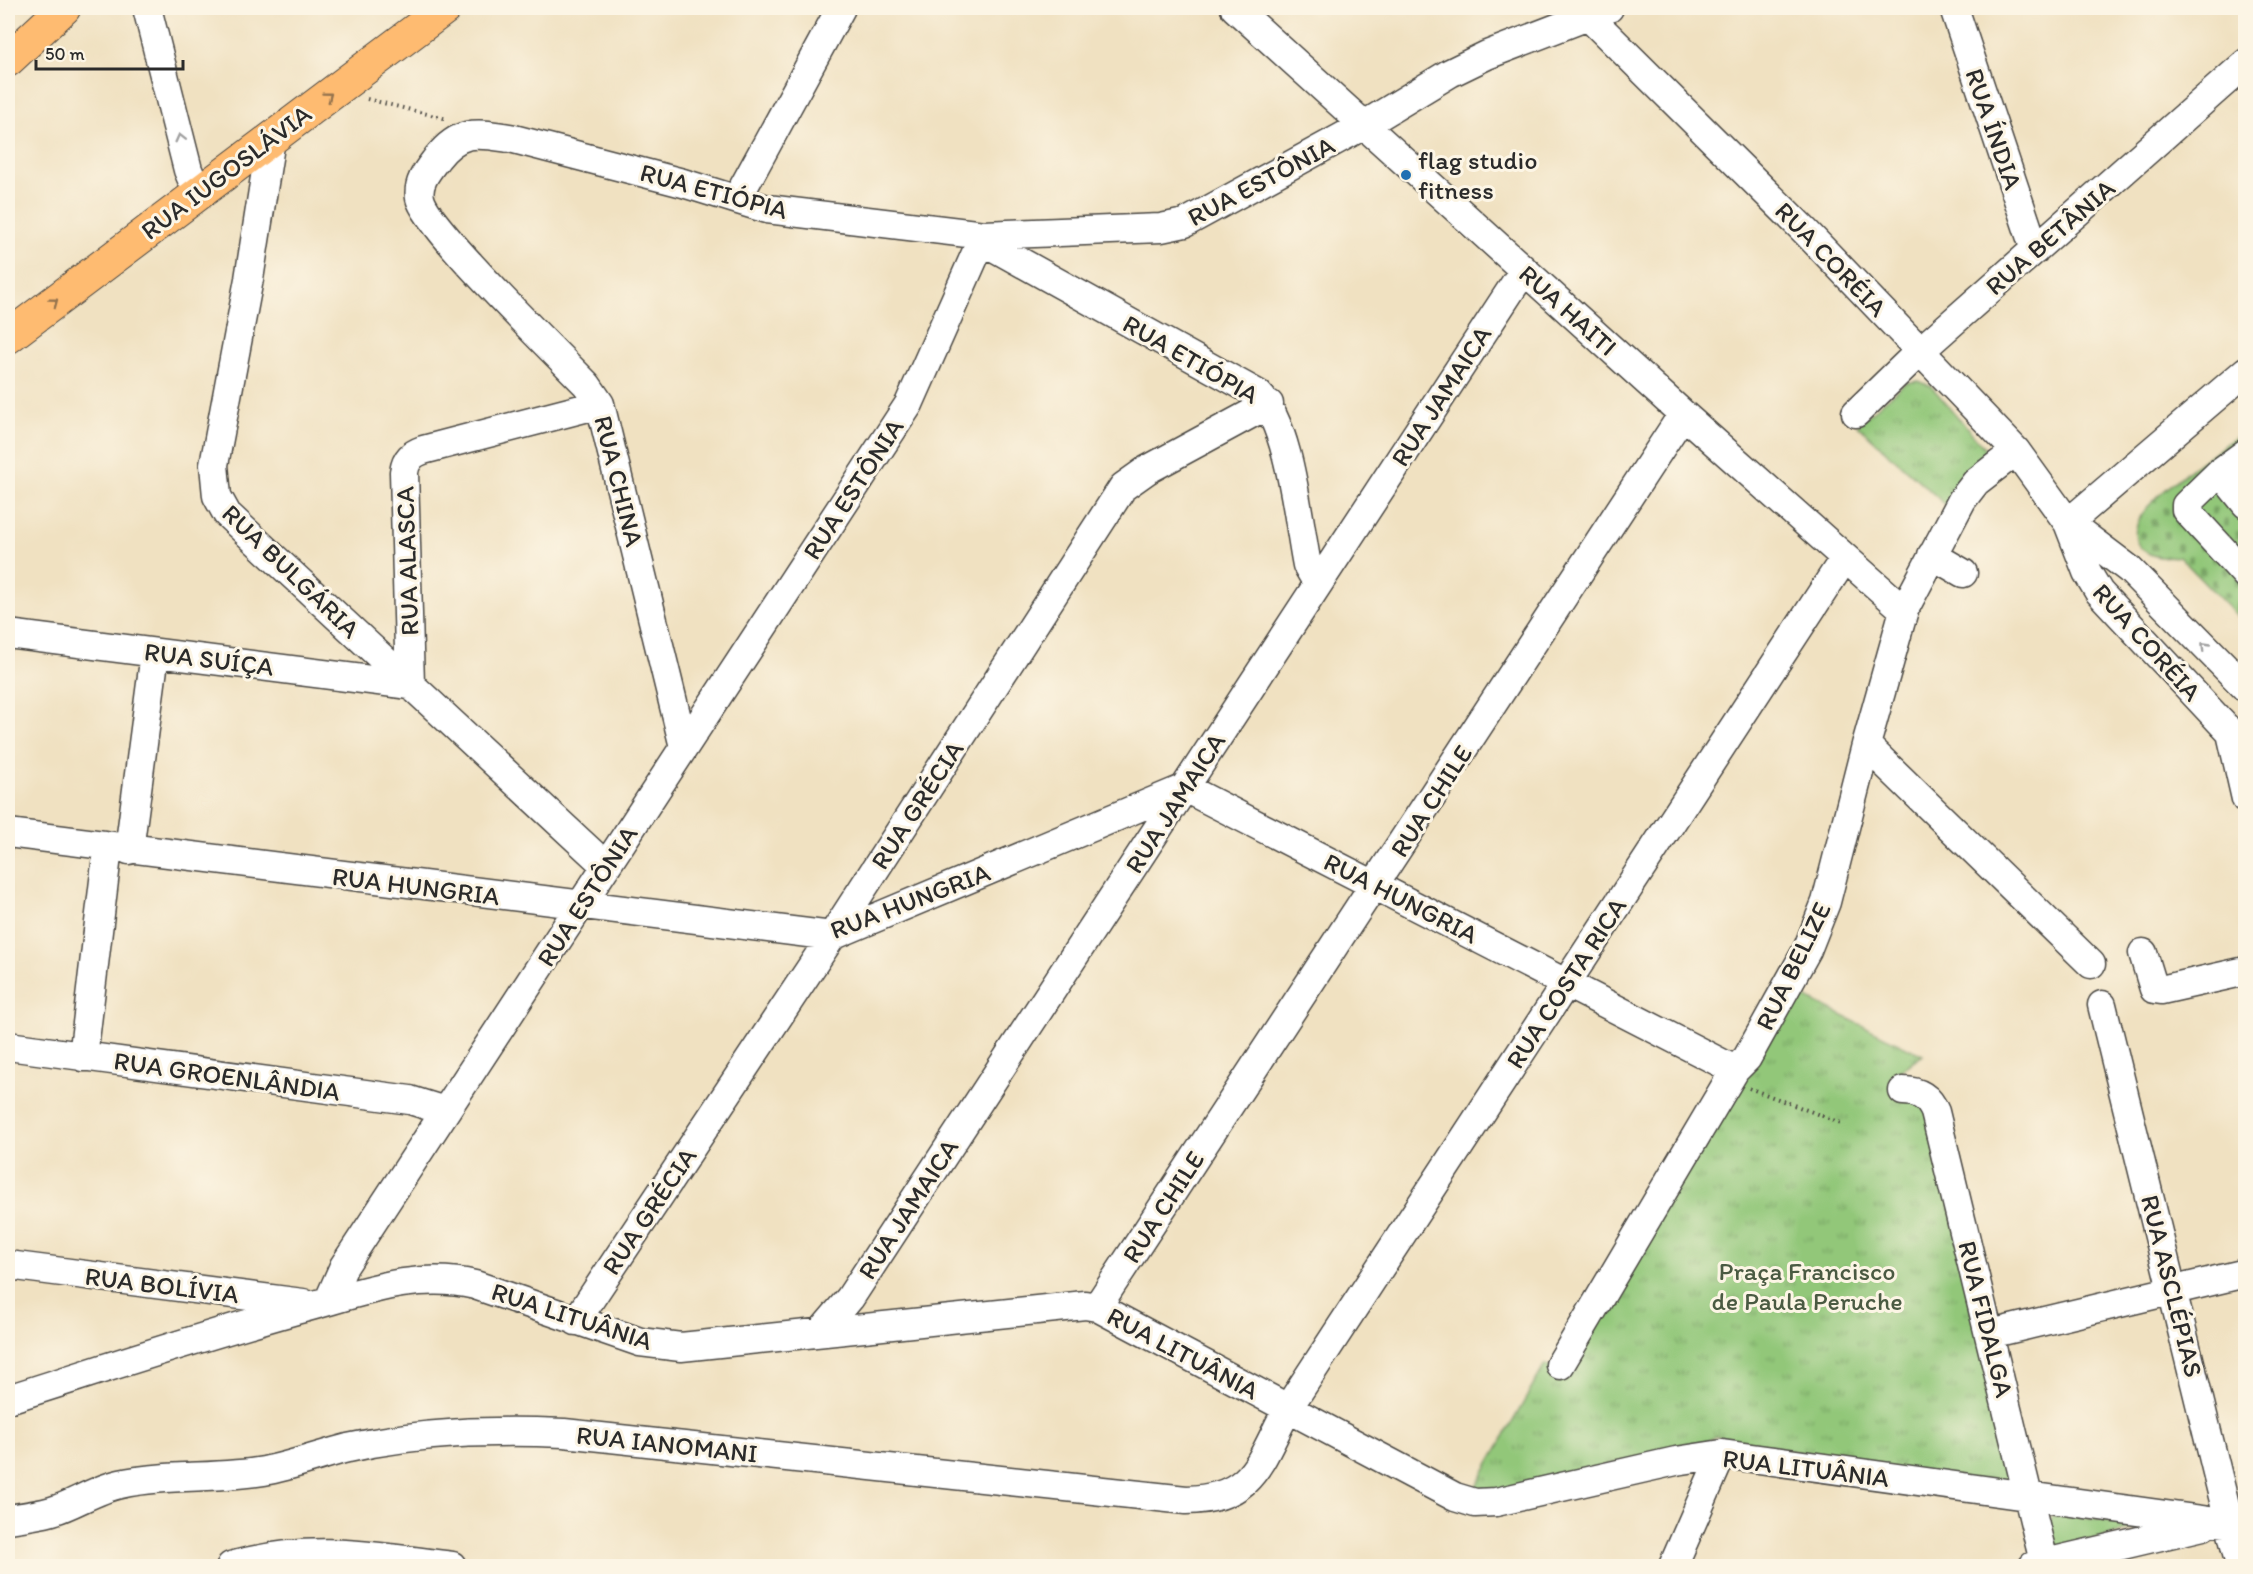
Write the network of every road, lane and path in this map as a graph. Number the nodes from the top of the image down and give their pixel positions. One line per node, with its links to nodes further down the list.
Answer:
1 (64, 8): 8 (main road)
2 (147, 8): 14 (street, one-way to 2)
3 (445, 8): 13 (main road, RUA IUGOSLÁVIA, one-way to 3)
4 (841, 8): 15 (street)
5 (1235, 8): 11 (street, RUA HAITI)
6 (1953, 8): 17 (street, RUA ÍNDIA)
7 (1592, 10): 11 (street, RUA ESTÔNIA); 20 (street, RUA CORÉIA)
8 (8, 60)
9 (2246, 63): 17 (street, RUA BETÂNIA)
10 (364, 98): 12 (path)
11 (1366, 124): 16 (street, RUA ESTÔNIA); 18 (street, RUA HAITI)
12 (450, 131): 15 (street, RUA ETIÓPIA); 22 (street, RUA CHINA)
13 (271, 139): 14 (main road, RUA IUGOSLÁVIA); 39 (street, RUA BULGÁRIA)
14 (198, 194): 19 (main road, RUA IUGOSLÁVIA, one-way to 14)
15 (737, 199): 16 (street, RUA ETIÓPIA)
16 (982, 237): 23 (street, RUA ETIÓPIA); 43 (street, RUA ESTÔNIA)
17 (2035, 250): 20 (street, RUA BETÂNIA)
18 (1524, 270): 25 (street, RUA HAITI); 35 (street, RUA JAMAICA)
19 (8, 337)
20 (1920, 352): 24 (street, RUA BETÂNIA); 26 (street, RUA CORÉIA)
21 (2246, 370): 30 (street)
22 (600, 404): 39 (street, RUA ALASCA); 43 (street, RUA CHINA)
23 (1269, 404): 35 (street, RUA ETIÓPIA); 51 (street, RUA GRÉCIA)
24 (1856, 413)
25 (1683, 414): 32 (street, RUA HAITI); 49 (street, RUA CHILE)
26 (2016, 451): 30 (street, RUA CORÉIA); 31 (street, RUA BELIZE)
27 (2246, 453): 28 (street)
28 (2220, 472): 29 (street); 34 (street)
29 (2246, 504)
30 (2068, 523): 40 (street, RUA CORÉIA, one-way to 30); 41 (street, RUA CORÉIA)
31 (1932, 555): 33 (street); 36 (street, RUA BELIZE)
32 (1845, 559): 36 (street, RUA HAITI); 55 (street, RUA COSTA RICA)
33 (1963, 573)
34 (2246, 575)
35 (1318, 584): 44 (street, RUA JAMAICA)
36 (1904, 610): 42 (street, RUA BELIZE)
37 (8, 634): 38 (street, RUA SUÍÇA)
38 (155, 653): 39 (street, RUA SUÍÇA); 47 (street)
39 (410, 685): 48 (street, RUA BULGÁRIA)
40 (2246, 688)
41 (2238, 741): 45 (street)
42 (1866, 745): 53 (street); 59 (street, RUA BELIZE)
43 (684, 747): 48 (street, RUA ESTÔNIA)
44 (1185, 788): 49 (street, RUA HUNGRIA); 51 (street, RUA HUNGRIA); 69 (street, RUA JAMAICA)
45 (2246, 799)
46 (8, 833): 47 (street, RUA HUNGRIA)
47 (119, 849): 50 (street, RUA HUNGRIA); 58 (street)
48 (606, 866): 50 (street, RUA ESTÔNIA)
49 (1376, 885): 55 (street, RUA HUNGRIA); 67 (street, RUA CHILE)
50 (580, 906): 51 (street, RUA HUNGRIA); 61 (street, RUA ESTÔNIA)
51 (832, 936): 68 (street, RUA GRÉCIA)
52 (2143, 953): 54 (street)
53 (2091, 964)
54 (2246, 971)
55 (1566, 983): 59 (street, RUA HUNGRIA); 73 (street, RUA COSTA RICA)
56 (2102, 1005): 65 (street, RUA ASCLÉPIAS)
57 (8, 1046): 58 (street, RUA GROENLÂNDIA)
58 (83, 1057): 61 (street, RUA GROENLÂNDIA)
59 (1732, 1076): 62 (path); 71 (street, RUA BELIZE)
60 (1903, 1091): 70 (street, RUA FIDALGA)
61 (445, 1111): 66 (street, RUA ESTÔNIA)
62 (1841, 1123)
63 (8, 1265): 66 (street, RUA BOLÍVIA)
64 (2246, 1273): 65 (street)
65 (2174, 1290): 70 (street); 77 (street, RUA ASCLÉPIAS)
66 (323, 1303): 68 (street, RUA LITUÂNIA); 72 (street, RUA LITUÂNIA)
67 (1097, 1307): 69 (street, RUA LITUÂNIA); 73 (street, RUA LITUÂNIA)
68 (576, 1321): 69 (street, RUA LITUÂNIA)
69 (821, 1332)
70 (1990, 1334): 75 (street, RUA FIDALGA)
71 (1560, 1365)
72 (8, 1400)
73 (1288, 1408): 74 (street, RUA LITUÂNIA); 76 (street, RUA IANOMANI)
74 (1722, 1454): 75 (street, RUA LITUÂNIA); 80 (street)
75 (2031, 1498): 77 (street, RUA LITUÂNIA); 81 (street, RUA FIDALGA)
76 (8, 1519)
77 (2232, 1524): 81 (street); 82 (street, RUA ASCLÉPIAS)
78 (231, 1566): 79 (street)
79 (452, 1566)
80 (1673, 1566)
81 (2041, 1566)
82 (2240, 1566)

